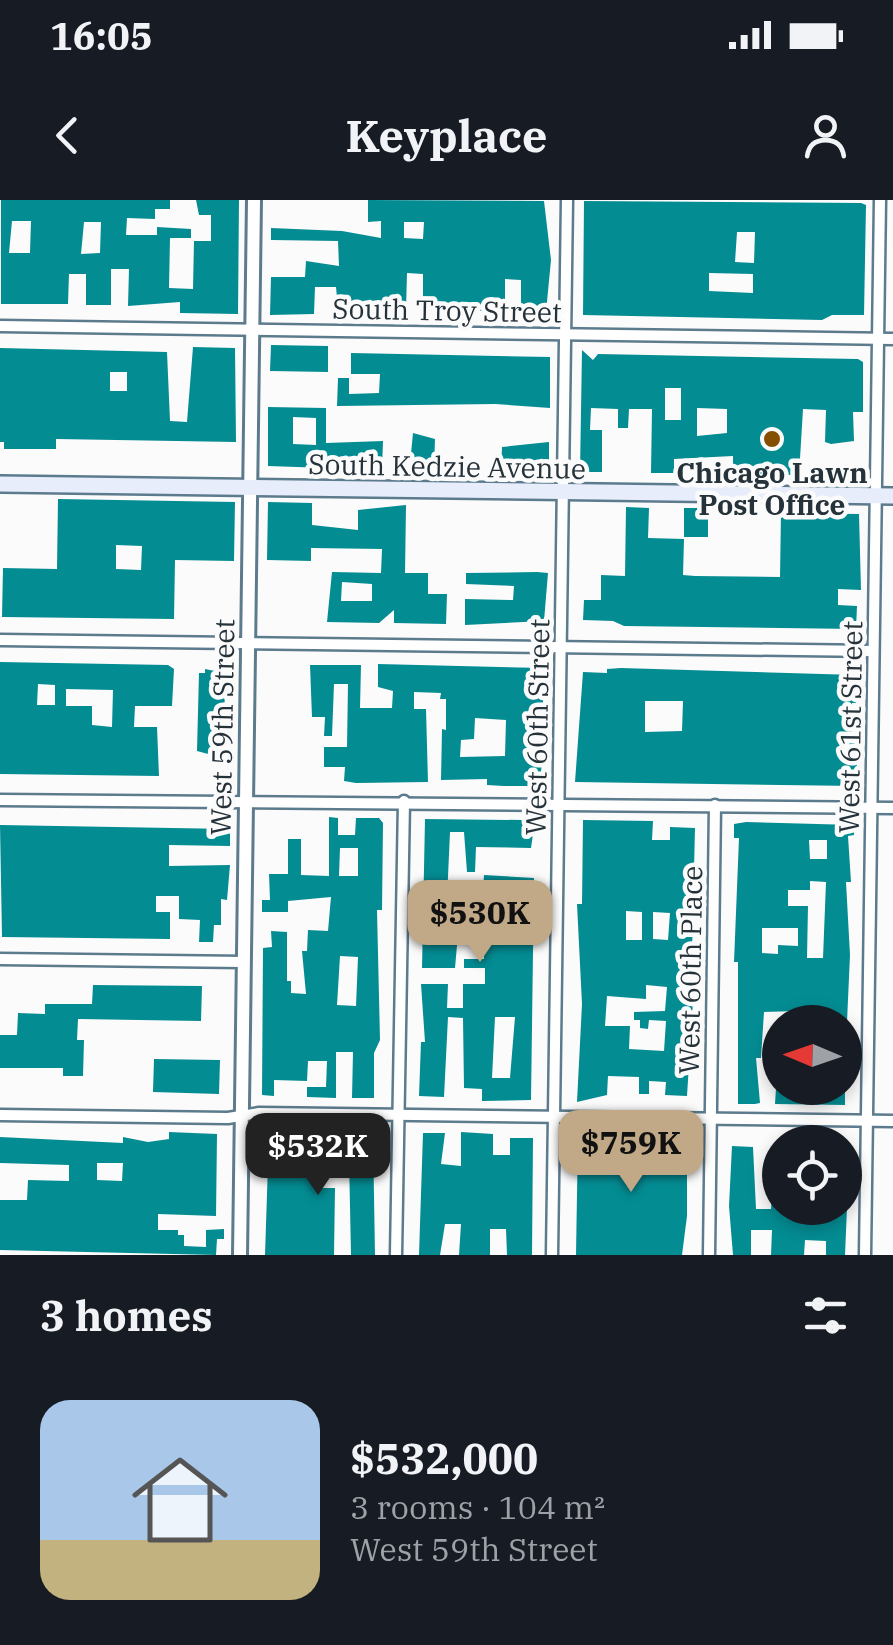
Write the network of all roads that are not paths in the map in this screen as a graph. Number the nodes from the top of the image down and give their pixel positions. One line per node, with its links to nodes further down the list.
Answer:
1 (254, 200): 5 (street, West 59th Street)
2 (567, 200): 6 (street, West 60th Street)
3 (880, 200): 7 (street, West 61st Street)
4 (0, 326): 5 (street, South Troy Street)
5 (252, 330): 6 (street, South Troy Street); 10 (street, West 59th Street)
6 (565, 334): 7 (street, South Troy Street); 11 (street, West 60th Street)
7 (878, 338): 8 (street, South Troy Street); 12 (street, West 61st Street)
8 (893, 339)
9 (0, 484): 10 (main road, South Kedzie Avenue)
10 (250, 488): 11 (main road, South Kedzie Avenue); 15 (street, West 59th Street)
11 (563, 492): 12 (main road, South Kedzie Avenue); 16 (street, West 60th Street)
12 (875, 496): 13 (main road, South Kedzie Avenue); 17 (street, West 61st Street)
13 (893, 496)
14 (0, 640): 15 (street)
15 (248, 643): 16 (street); 19 (street, West 59th Street)
16 (560, 647): 17 (street); 21 (street, West 60th Street)
17 (873, 651): 23 (street, West 61st Street)
18 (0, 800): 19 (street)
19 (246, 801): 20 (street); 26 (street, West 59th Street)
20 (404, 801): 21 (street); 29 (street)
21 (558, 803): 22 (street); 30 (street, West 60th Street)
22 (714, 805): 23 (street); 31 (street, West 60th Place)
23 (871, 807): 24 (street); 32 (street, West 61st Street)
24 (893, 808)
25 (0, 959): 26 (street)
26 (244, 962): 28 (street, West 59th Street)
27 (0, 1115): 28 (street)
28 (242, 1115): 29 (street); 34 (street, West 59th Street)
29 (398, 1115): 30 (street); 35 (street)
30 (554, 1117): 31 (street); 36 (street, West 60th Street)
31 (710, 1119): 32 (street); 37 (street, West 60th Place)
32 (866, 1121): 33 (street); 38 (street, West 61st Street)
33 (893, 1121)
34 (240, 1255)
35 (396, 1255)
36 (552, 1255)
37 (708, 1255)
38 (864, 1255)

